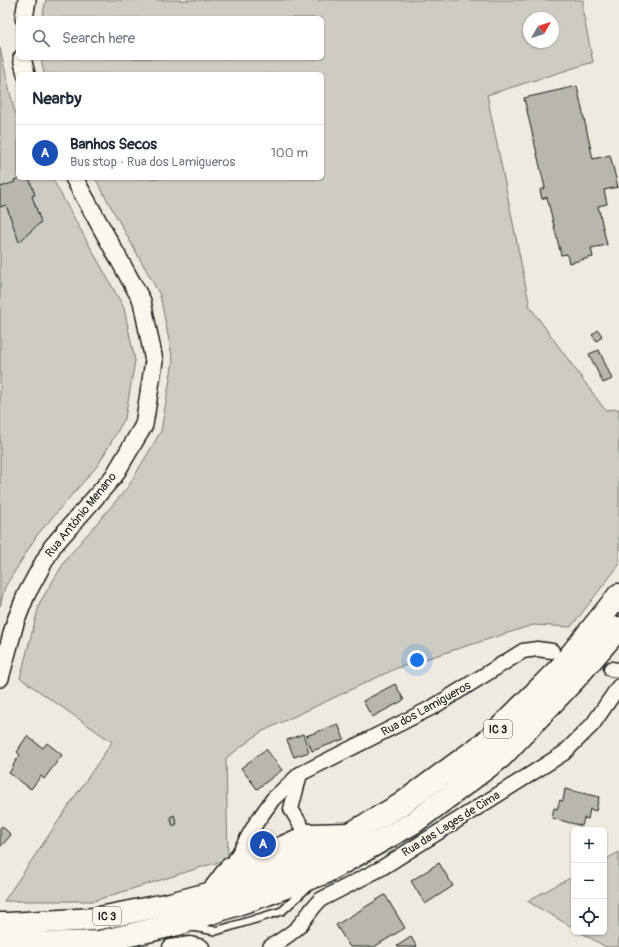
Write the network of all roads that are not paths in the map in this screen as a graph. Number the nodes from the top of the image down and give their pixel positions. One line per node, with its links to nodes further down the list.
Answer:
1 (27, 0): 2 (street)
2 (24, 16)
3 (22, 60): 4 (street)
4 (26, 72)
5 (75, 180): 9 (street, Rua António Menano)
6 (619, 594): 12 (highway, IC 3)
7 (619, 628): 17 (highway, IC 3)
8 (552, 652): 11 (street, Rua dos Lamigueros)
9 (0, 678)
10 (619, 686): 20 (street, Rua das Lages de Cima)
11 (300, 774): 13 (street); 14 (street, Rua dos Lamigueros)
12 (350, 834): 13 (highway); 15 (highway, IC 3)
13 (310, 836): 14 (highway)
14 (230, 869): 15 (highway)
15 (212, 894): 16 (highway, IC 3)
16 (0, 924)
17 (0, 945)
18 (170, 947): 19 (street)
19 (202, 947)
20 (270, 947)

